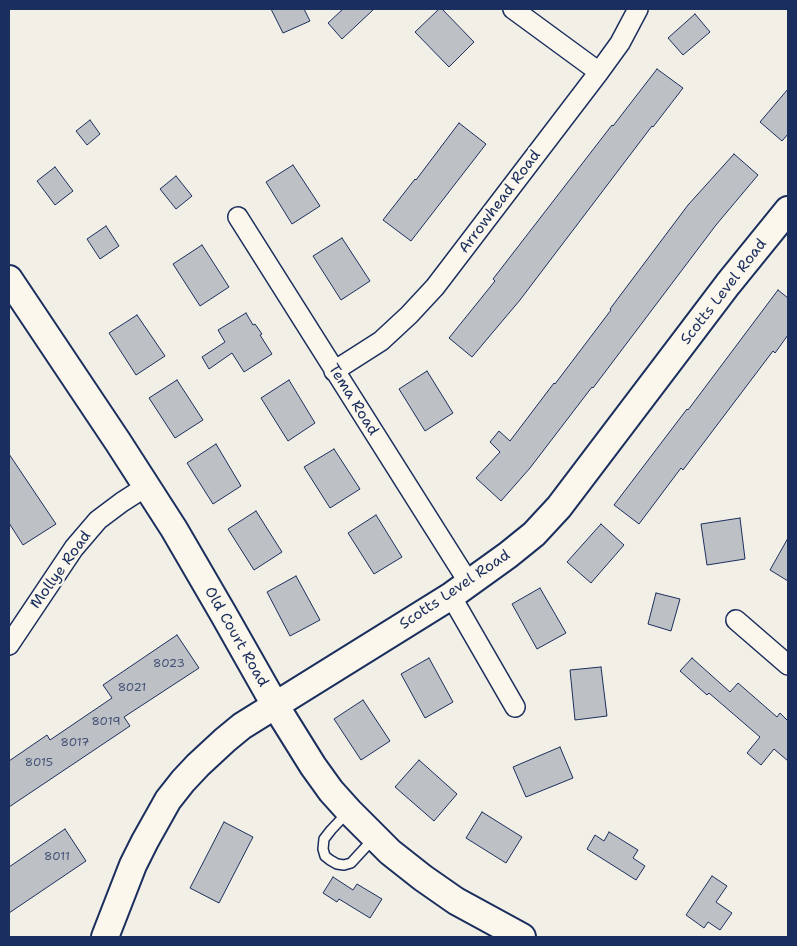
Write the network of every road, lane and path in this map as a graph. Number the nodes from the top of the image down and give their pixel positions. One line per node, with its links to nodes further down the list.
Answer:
1 (513, 9): 3 (street)
2 (638, 9): 3 (street, Arrowhead Road)
3 (599, 72): 7 (street, Arrowhead Road)
4 (788, 210): 9 (main road, Scotts Level Road)
5 (238, 217): 7 (street, Tema Road)
6 (9, 279): 8 (main road, Old Court Road)
7 (334, 371): 9 (street, Tema Road)
8 (147, 486): 11 (street, Mollye Road); 13 (main road, Old Court Road)
9 (460, 589): 13 (main road, Scotts Level Road); 14 (street, Tema Road)
10 (736, 620): 12 (street)
11 (9, 645)
12 (788, 666)
13 (275, 705): 15 (main road, Old Court Road); 17 (main road, Scotts Level Road)
14 (515, 707)
15 (349, 812): 16 (main road, Old Court Road); 16 (lane)
16 (375, 837): 18 (main road, Old Court Road)
17 (105, 937)
18 (522, 937)

